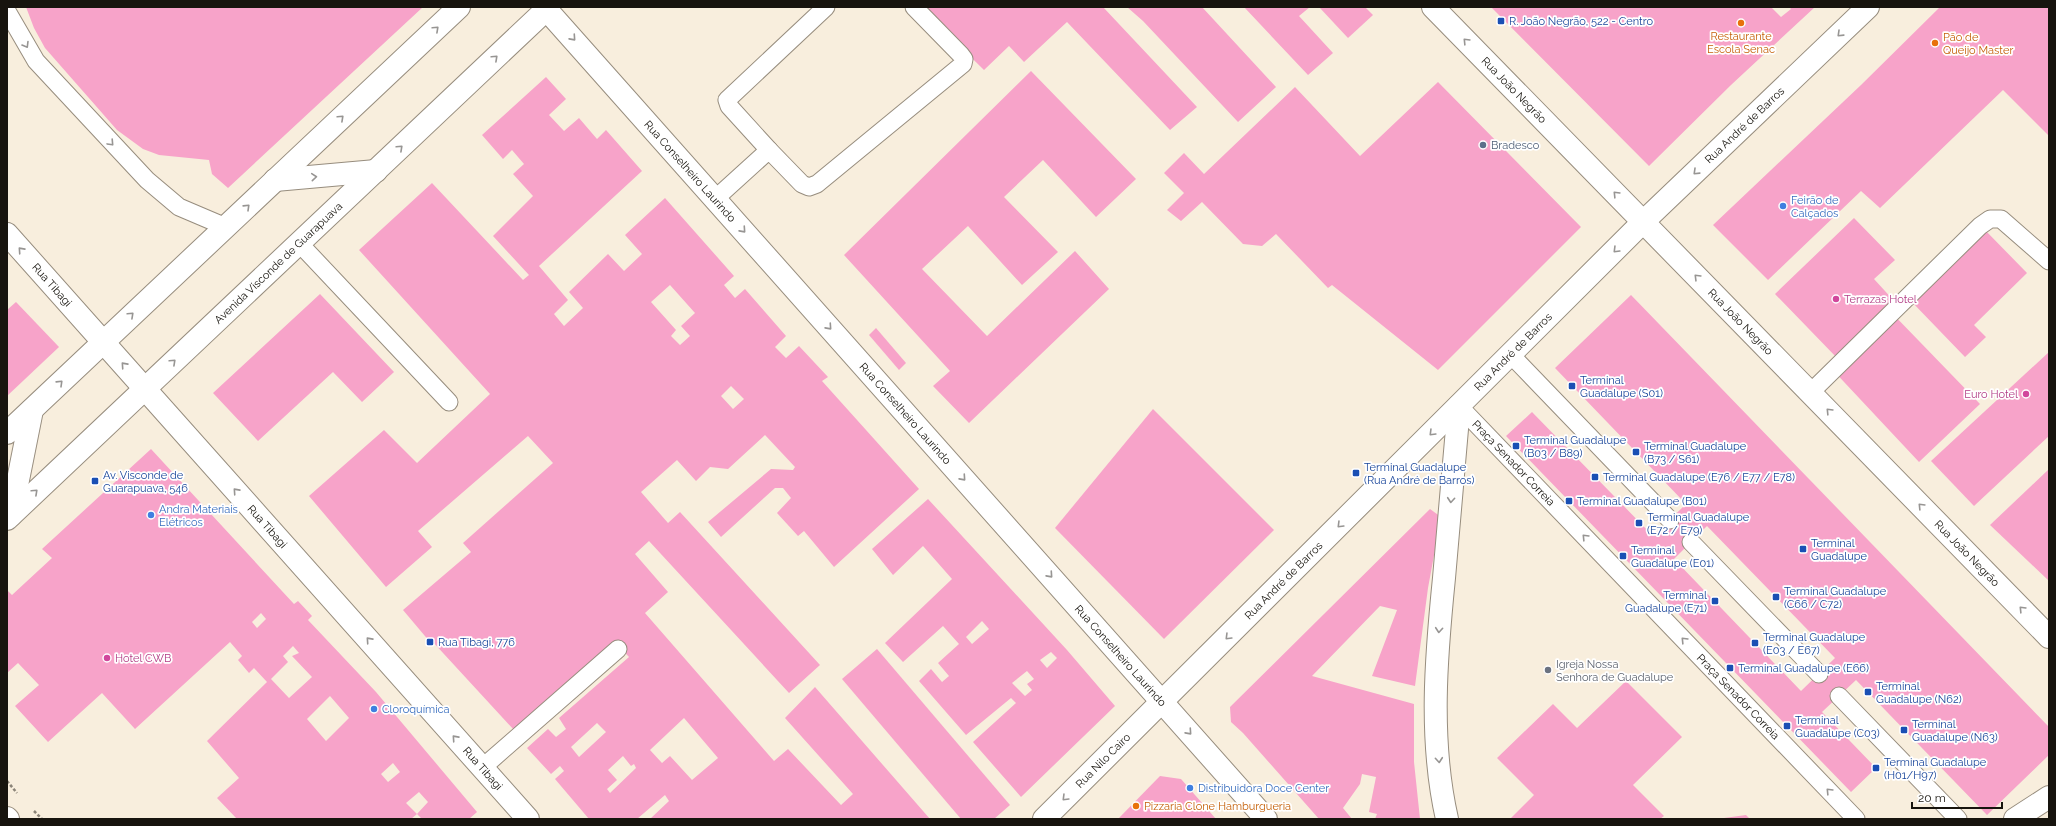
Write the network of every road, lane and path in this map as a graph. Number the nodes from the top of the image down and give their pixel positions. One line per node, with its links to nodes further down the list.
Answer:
1 (459, 7): 10 (main road, one-way to 1)
2 (826, 7): 8 (lane)
3 (914, 7): 8 (lane)
4 (1433, 7): 12 (main road, Rua João Negrão, one-way to 4)
5 (1868, 7): 12 (main road, Rua André de Barros, one-way to 12)
6 (547, 8): 9 (main road, Avenida Visconde de Guarapuava, one-way to 6); 11 (main road, Rua Conselheiro Laurindo, one-way to 11)
7 (7, 11): 13 (lane, one-way to 13)
8 (769, 150): 11 (lane)
9 (376, 171): 10 (main road, one-way to 9); 15 (main road, Avenida Visconde de Guarapuava)
10 (275, 180): 13 (main road, one-way to 10)
11 (715, 199): 32 (main road, Rua Conselheiro Laurindo, one-way to 32)
12 (1643, 222): 18 (main road, Rua André de Barros, one-way to 18); 20 (main road, Rua João Negrão, one-way to 12)
13 (226, 227): 17 (main road, one-way to 13)
14 (7, 234): 17 (main road, Rua Tibagi, one-way to 14)
15 (299, 243): 19 (main road, Avenida Visconde de Guarapuava, one-way to 15); 21 (lane)
16 (2049, 261): 20 (lane)
17 (103, 342): 19 (main road, Rua Tibagi, one-way to 17); 23 (main road, one-way to 17)
18 (1511, 355): 22 (main road, Rua André de Barros); 26 (lane)
19 (145, 389): 25 (main road, Avenida Visconde de Guarapuava, one-way to 19); 33 (main road, Rua Tibagi, one-way to 19)
20 (1810, 393): 28 (main road, Rua João Negrão, one-way to 20)
21 (449, 402)
22 (1459, 406): 32 (main road, Rua André de Barros, one-way to 32); 38 (main road, Praça Senador Correia, one-way to 38); 39 (lane, Praça Senador Correia, one-way to 22)
23 (32, 410): 24 (main road); 25 (main road)
24 (7, 433)
25 (9, 517)
26 (1670, 520)
27 (1691, 542): 30 (lane)
28 (2049, 637)
29 (618, 649): 33 (lane)
30 (1818, 674)
31 (1839, 696): 40 (lane)
32 (1163, 702): 36 (main road, Rua Nilo Cairo, one-way to 36); 37 (main road, Rua Conselheiro Laurindo, one-way to 37)
33 (482, 768): 35 (main road, Rua Tibagi)
34 (2049, 797): 41 (main road)
35 (528, 819)
36 (1044, 819)
37 (1266, 819)
38 (1447, 819)
39 (1856, 819)
40 (1958, 819)
41 (2015, 819)

